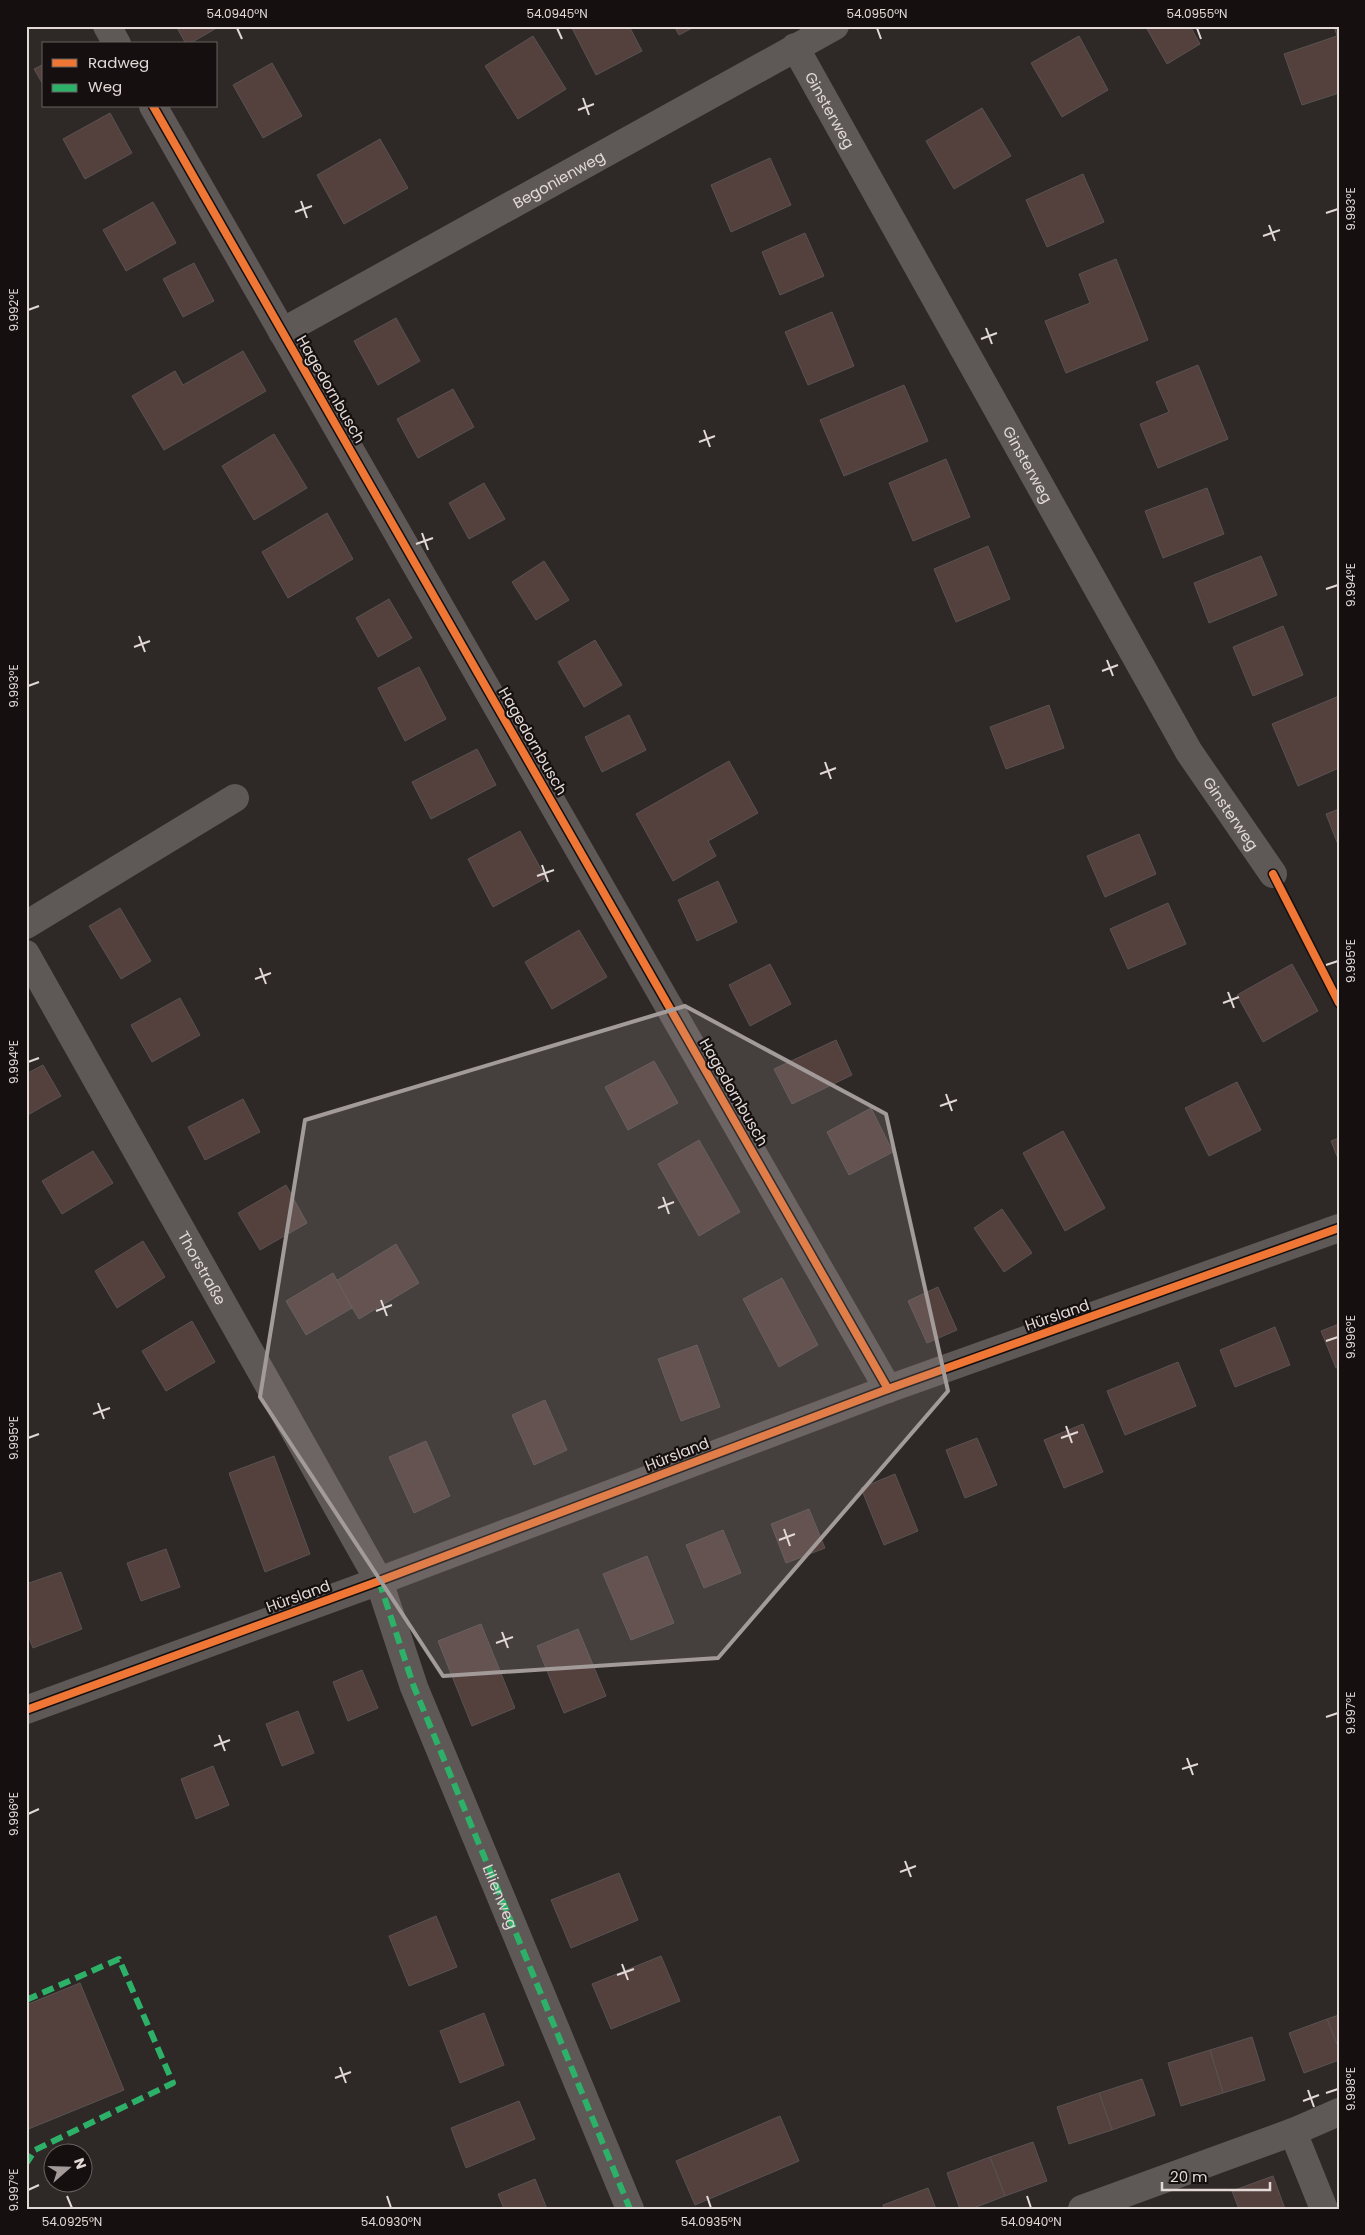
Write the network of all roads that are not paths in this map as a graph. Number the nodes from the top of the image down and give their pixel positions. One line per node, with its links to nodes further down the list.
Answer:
1 (107, 26): 3 (street)
2 (835, 26): 4 (street, Begonienweg)
3 (116, 42)
4 (795, 47): 6 (street, Begonienweg); 8 (street, Ginsterweg)
5 (154, 108): 6 (street, Hagedornbusch)
6 (282, 332): 12 (street, Hagedornbusch)
7 (235, 798): 9 (street)
8 (1273, 874)
9 (26, 925)
10 (26, 954): 13 (street, Thorstraße)
11 (1339, 1228): 12 (street, Hürsland)
12 (888, 1389): 13 (street, Hürsland)
13 (379, 1581): 14 (street, Hürsland); 17 (street, Lilienweg)
14 (26, 1710)
15 (1339, 2112): 16 (street)
16 (1292, 2132): 18 (street); 19 (street)
17 (630, 2209)
18 (1082, 2209)
19 (1324, 2209)

